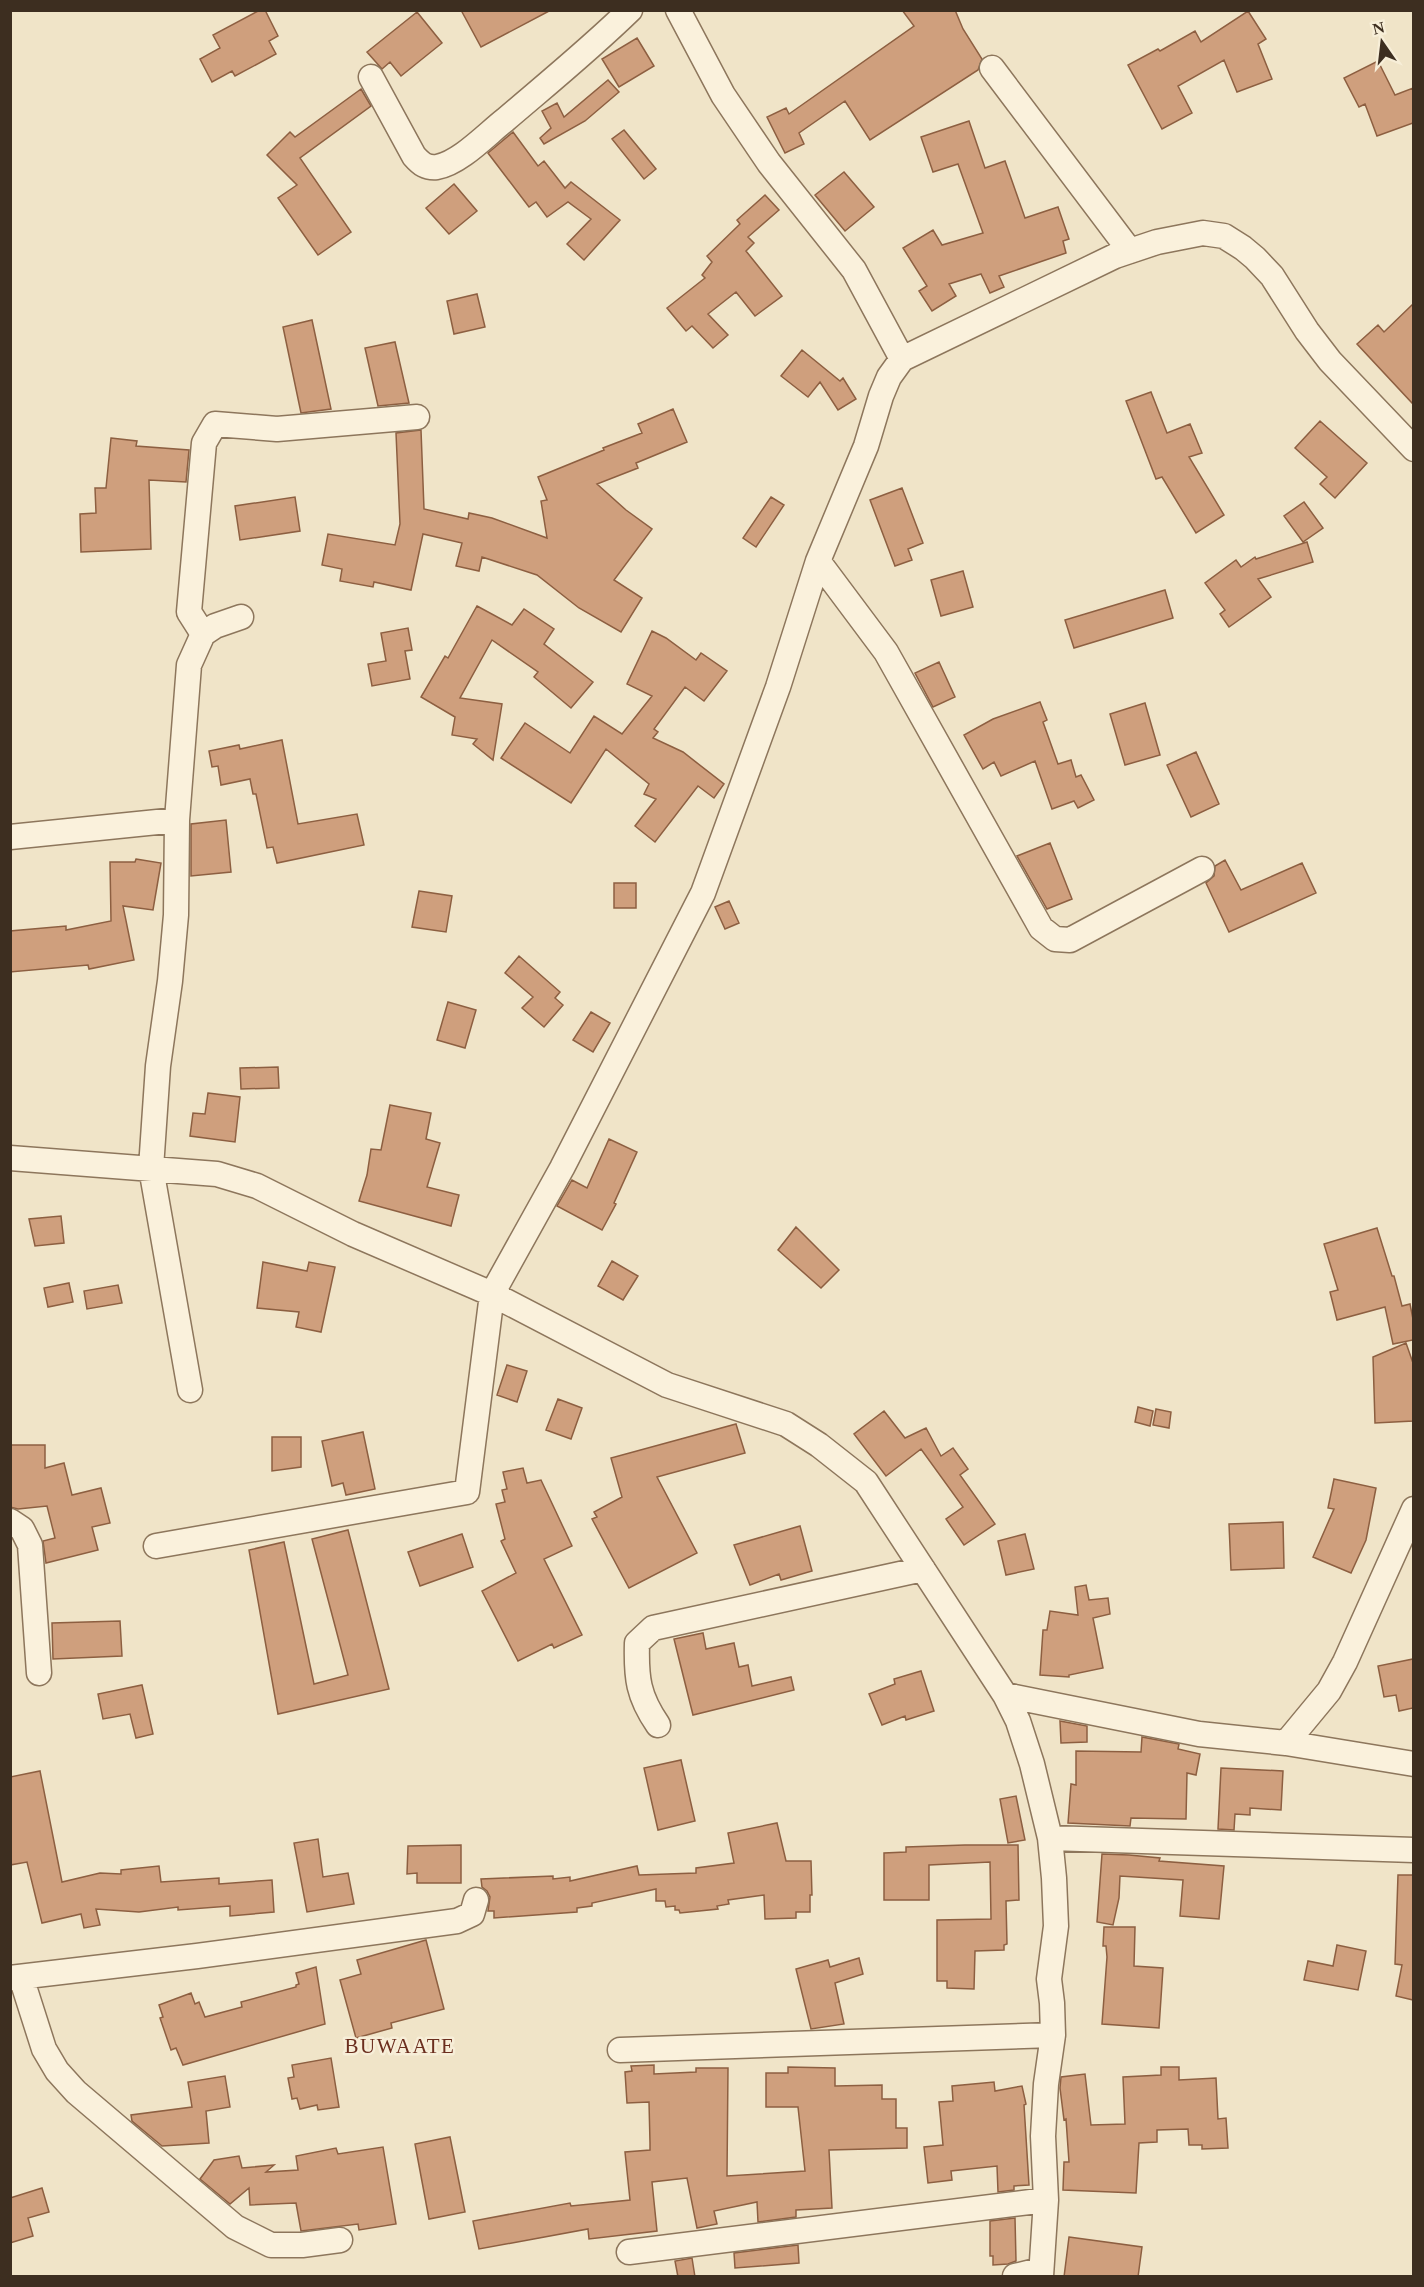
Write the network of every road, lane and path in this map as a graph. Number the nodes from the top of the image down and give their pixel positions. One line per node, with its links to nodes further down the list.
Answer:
1 (630, 10): 4 (street)
2 (678, 10): 6 (street)
3 (992, 68): 5 (street)
4 (371, 77)
5 (1130, 251): 6 (street); 8 (street)
6 (902, 359): 9 (street)
7 (417, 417): 11 (street)
8 (1413, 449)
9 (818, 561): 14 (street); 17 (street)
10 (241, 617): 11 (street)
11 (203, 634): 12 (street)
12 (177, 820): 13 (street); 16 (street)
13 (10, 837)
14 (1202, 869)
15 (10, 1158): 16 (street)
16 (151, 1167): 17 (street); 18 (street)
17 (492, 1294): 21 (street); 22 (street)
18 (190, 1390)
19 (1413, 1509): 26 (street)
20 (10, 1521): 23 (street)
21 (156, 1546)
22 (923, 1569): 24 (street); 25 (street)
23 (39, 1673)
24 (1005, 1695): 26 (street); 28 (street)
25 (658, 1725)
26 (1286, 1743): 27 (street)
27 (1413, 1764)
28 (1050, 1838): 29 (street); 32 (street)
29 (1413, 1850)
30 (476, 1900): 31 (street)
31 (16, 1977): 35 (street)
32 (1053, 2035): 33 (street); 34 (street)
33 (620, 2050)
34 (1046, 2200): 36 (street); 37 (street)
35 (340, 2240)
36 (628, 2252)
37 (1040, 2273): 38 (street)
38 (1015, 2277)

